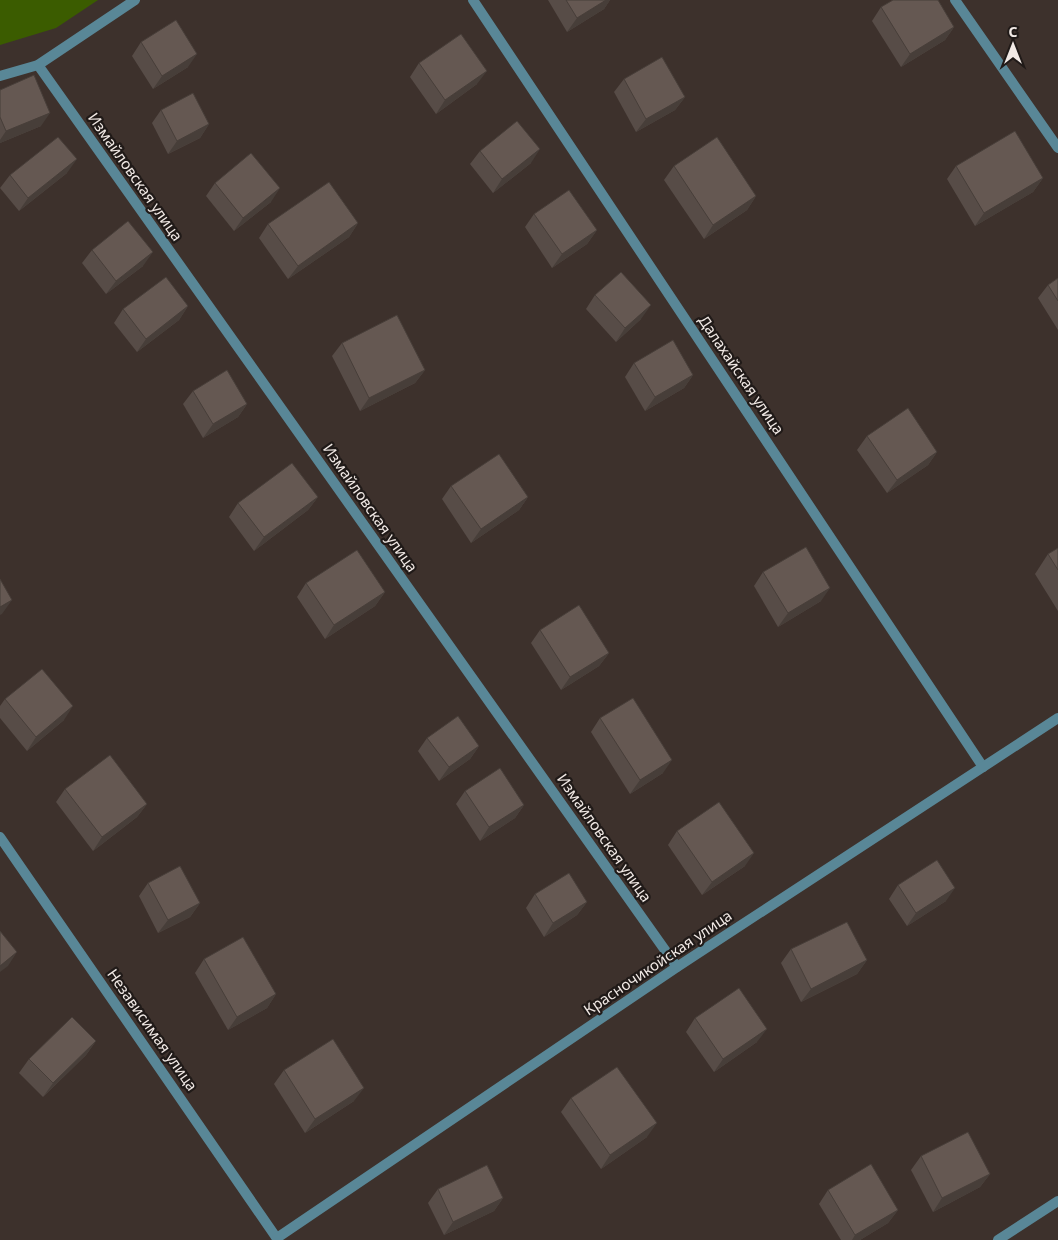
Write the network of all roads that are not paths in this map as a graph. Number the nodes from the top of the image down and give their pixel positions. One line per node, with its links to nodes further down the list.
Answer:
1 (135, 0): 4 (street)
2 (473, 0): 8 (street, Далахайская улица)
3 (954, 0): 6 (street)
4 (38, 66): 5 (street); 10 (street, Измайловская улица)
5 (0, 76)
6 (1058, 148)
7 (1058, 718): 8 (street, Красночикойская улица)
8 (983, 767): 10 (street, Красночикойская улица)
9 (0, 837): 12 (street, Независимая улица)
10 (677, 967): 12 (street, Красночикойская улица)
11 (1058, 1201): 13 (street)
12 (278, 1239)
13 (998, 1240)

